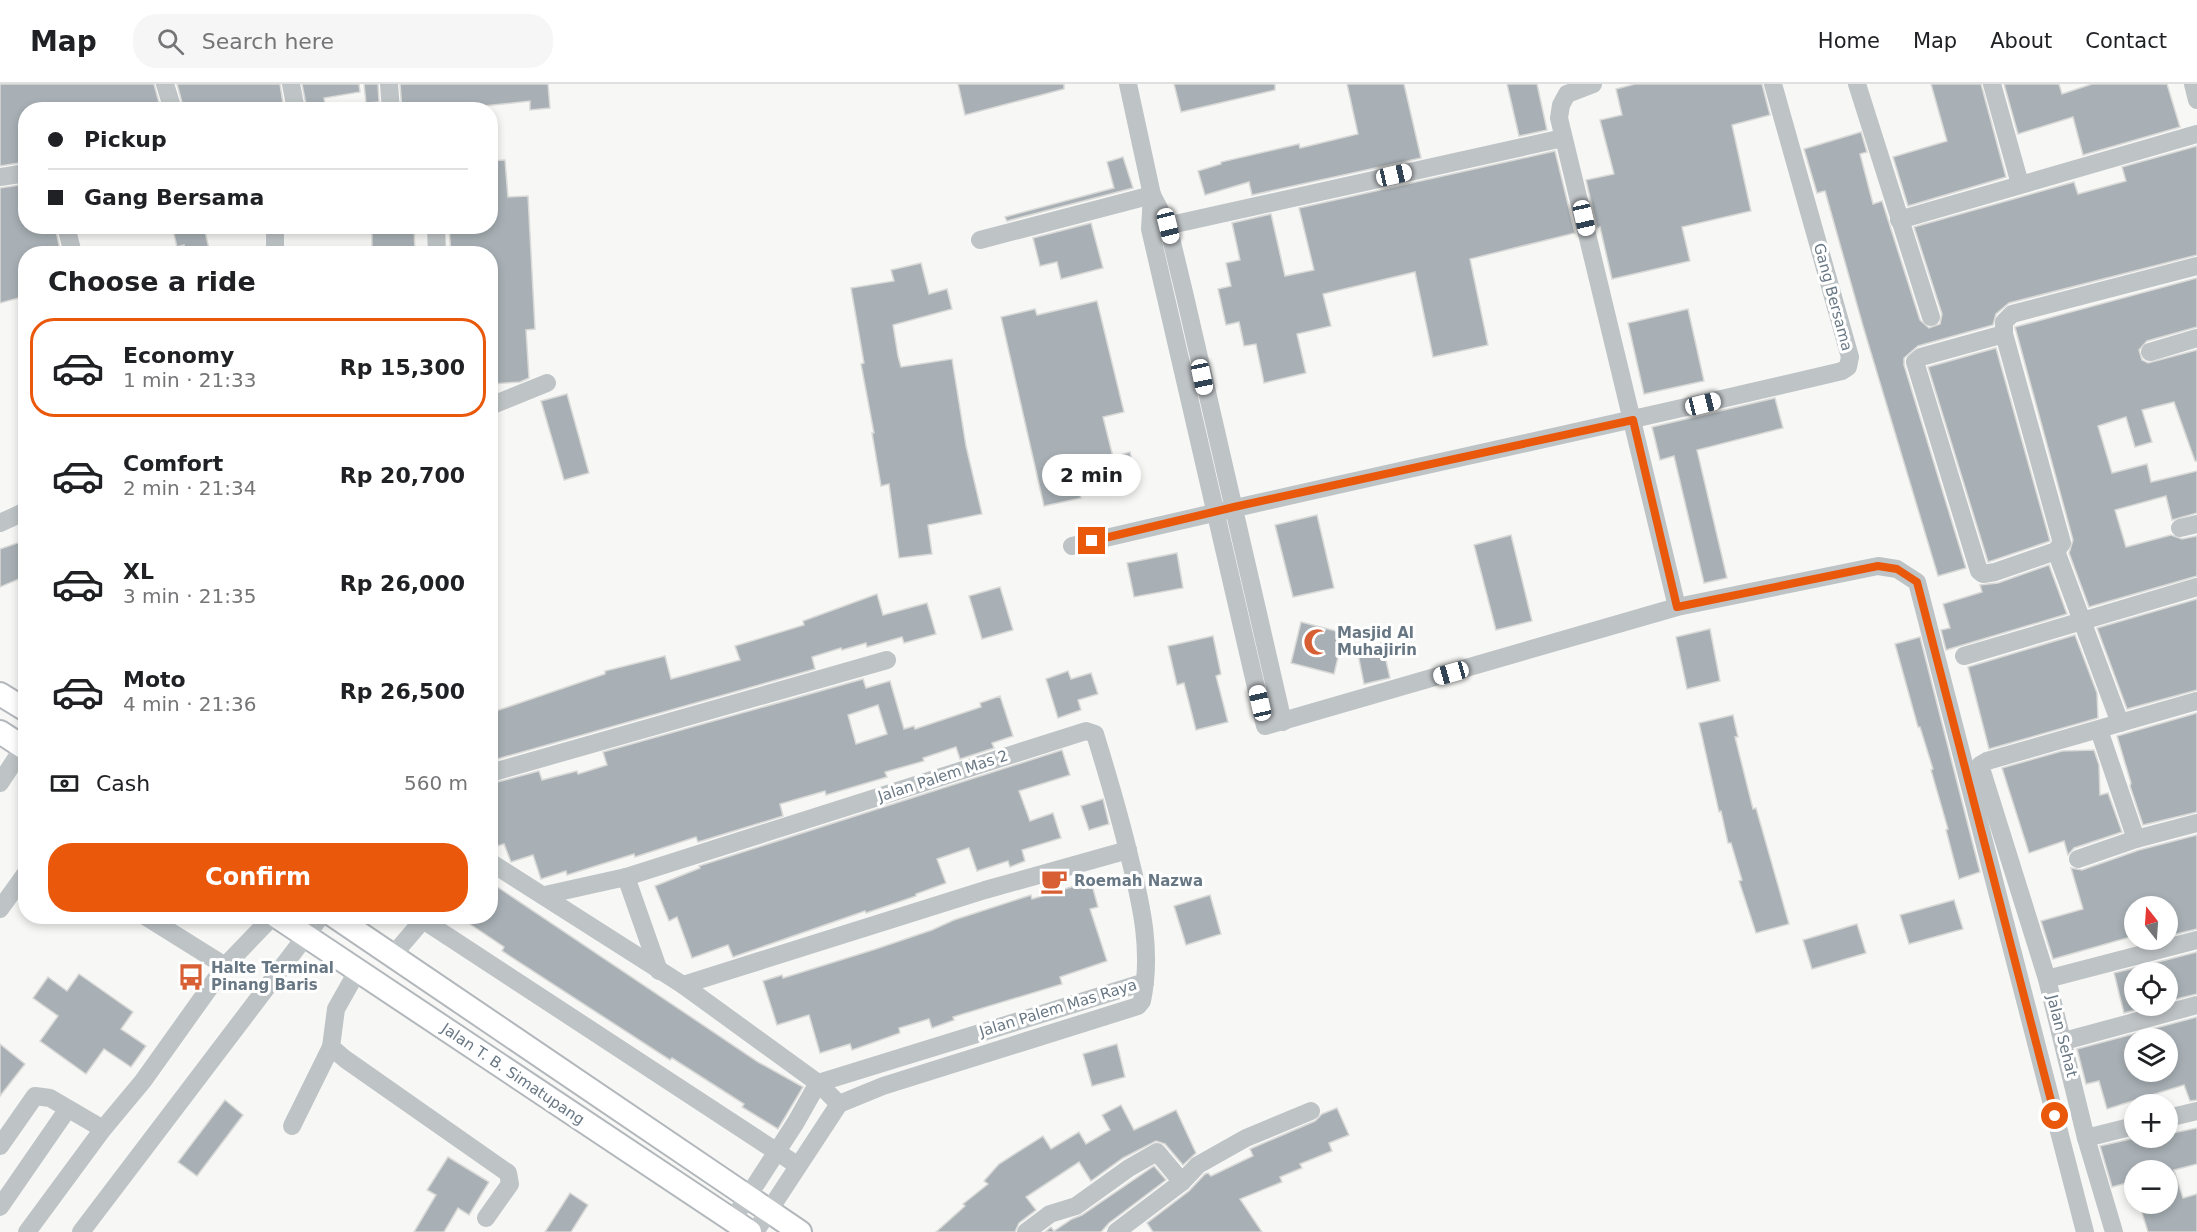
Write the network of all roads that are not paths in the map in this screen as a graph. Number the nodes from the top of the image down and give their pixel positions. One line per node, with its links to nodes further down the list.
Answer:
1 (165, 84): 11 (street)
2 (291, 84): 12 (street)
3 (389, 84): 13 (street)
4 (1128, 84): 19 (street)
5 (1593, 84): 15 (street)
6 (1773, 84): 33 (street, Gang Bersama)
7 (1857, 84): 20 (street)
8 (1992, 84): 18 (street)
9 (2193, 84): 10 (street)
10 (2197, 99)
11 (171, 102)
12 (294, 102)
13 (390, 102)
14 (2197, 134): 18 (street)
15 (1563, 138): 21 (street); 33 (street)
16 (18, 174): 17 (street)
17 (0, 177)
18 (2020, 184): 20 (street)
19 (1152, 195): 21 (street); 22 (street)
20 (1899, 220): 26 (street)
21 (1159, 228): 24 (street); 25 (street)
22 (980, 240)
23 (2197, 266): 27 (street)
24 (1184, 292): 25 (street); 31 (street)
25 (1165, 296): 31 (street)
26 (1931, 317)
27 (2004, 334): 39 (street); 39 (street)
28 (2197, 338): 29 (street)
29 (2150, 352)
30 (547, 383): 32 (street)
31 (1198, 401): 34 (street); 35 (street)
32 (498, 403)
33 (1633, 420): 34 (street, Gang Bersama); 41 (street)
34 (1234, 507): 35 (street, Gang Bersama); 43 (street)
35 (1215, 512): 38 (street, Gang Bersama); 43 (street)
36 (18, 515): 37 (street)
37 (0, 523)
38 (1072, 546)
39 (2056, 551): 42 (street)
40 (2197, 587): 42 (street)
41 (1677, 607): 43 (street); 109 (street)
42 (2084, 620): 44 (street); 49 (street)
43 (1252, 632)
44 (1964, 656)
45 (887, 660): 54 (street)
46 (0, 694): 48 (main road)
47 (2197, 701): 49 (street)
48 (18, 705)
49 (2120, 723): 50 (street)
50 (2099, 730): 57 (street); 78 (street, Jalan Sehat)
51 (0, 732): 52 (main road)
52 (18, 744)
53 (18, 758): 55 (street)
54 (498, 771)
55 (0, 783)
56 (2197, 823): 57 (street)
57 (2136, 839): 59 (street)
58 (1128, 850): 61 (street, Jalan Palem Mas 2); 79 (street, Jalan Palem Mas 2); 80 (street)
59 (2078, 859)
60 (498, 867): 63 (street)
61 (627, 877): 63 (street, Jalan Palem Mas 2); 77 (street)
62 (18, 884): 64 (street)
63 (545, 895): 77 (street)
64 (0, 909)
65 (158, 924): 75 (street)
66 (266, 924): 75 (street)
67 (287, 924): 72 (main road, Jalan T. B. Simatupang)
68 (315, 924): 72 (street)
69 (346, 924): 74 (main road, Jalan T. B. Simatupang)
70 (420, 924): 74 (street)
71 (429, 924): 95 (street)
72 (306, 935): 76 (main road, Jalan T. B. Simatupang); 104 (street)
73 (2197, 940): 78 (street)
74 (393, 955): 98 (main road, Jalan T. B. Simatupang)
75 (225, 966): 92 (street)
76 (358, 970): 83 (street); 102 (main road, Jalan T. B. Simatupang)
77 (659, 970): 80 (street)
78 (2047, 979): 82 (street, Jalan Sehat)
79 (1145, 982): 84 (street, Jalan Palem Mas Raya); 85 (street, Jalan Palem Mas Raya)
80 (683, 985): 84 (street)
81 (2197, 1005): 82 (street)
82 (2064, 1041): 93 (street, Jalan Sehat)
83 (332, 1047): 90 (street); 101 (street)
84 (818, 1083): 85 (street); 95 (street)
85 (839, 1104): 96 (street)
86 (67, 1110): 92 (street); 94 (street); 99 (street)
87 (1311, 1111): 97 (street)
88 (2197, 1111): 89 (street)
89 (2178, 1116)
90 (292, 1126)
91 (2124, 1128): 93 (street)
92 (103, 1129): 103 (street)
93 (2086, 1138): 110 (street, Jalan Sehat)
94 (0, 1146)
95 (776, 1151): 96 (street); 98 (street)
96 (797, 1165): 100 (street)
97 (1182, 1182): 107 (street); 108 (street)
98 (748, 1197): 100 (main road, Jalan T. B. Simatupang); 102 (street)
99 (0, 1207)
100 (770, 1212): 105 (street); 106 (main road, Jalan T. B. Simatupang)
101 (486, 1218)
102 (741, 1227)
103 (27, 1232)
104 (81, 1232)
105 (756, 1232)
106 (800, 1232)
107 (1026, 1232)
108 (1116, 1232)
109 (2085, 1232)
110 (2114, 1232)

